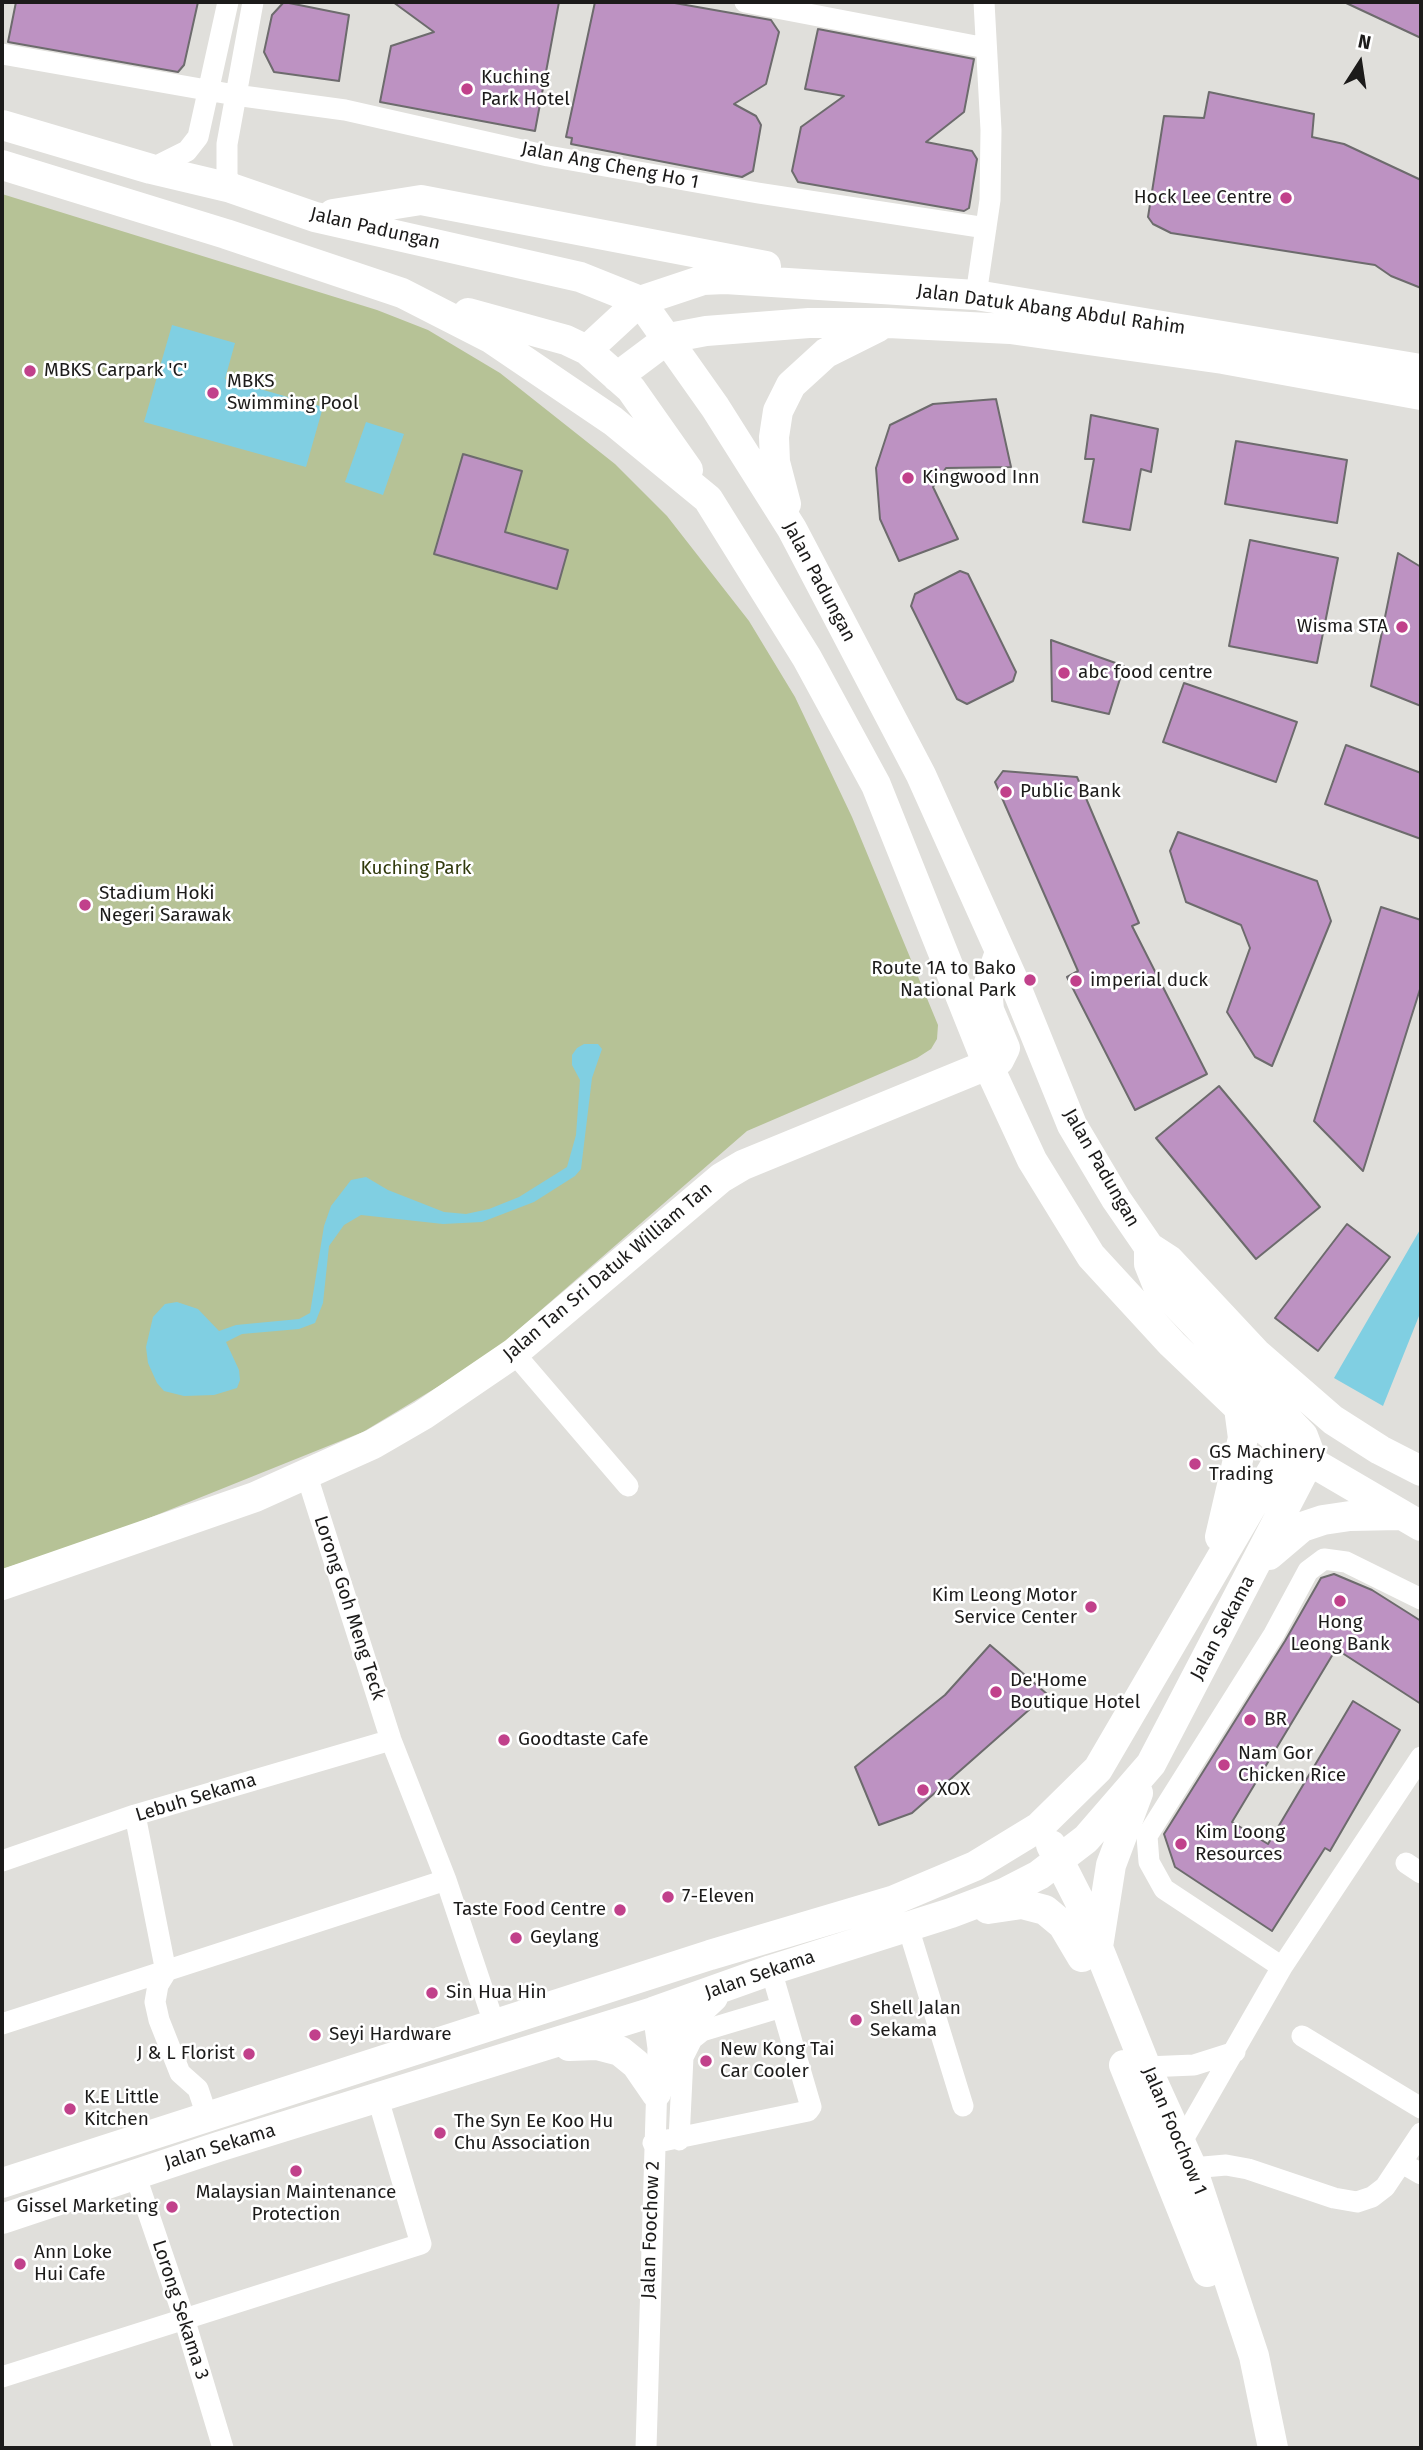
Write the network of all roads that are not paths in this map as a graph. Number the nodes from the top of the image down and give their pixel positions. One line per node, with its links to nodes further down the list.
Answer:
1 (228, 2): 7 (street)
2 (253, 2): 8 (street)
3 (746, 2): 5 (street)
4 (980, 3): 5 (street)
5 (986, 48): 14 (street)
6 (2, 54): 7 (street, Jalan Ang Cheng Ho 1)
7 (209, 91): 8 (street, Jalan Ang Cheng Ho 1); 11 (street)
8 (235, 95): 12 (street); 14 (street, Jalan Ang Cheng Ho 1)
9 (2, 125): 11 (main road, Jalan Padungan)
10 (2, 165): 16 (main road)
11 (151, 169): 12 (main road, Jalan Padungan)
12 (231, 188): 13 (main road, Jalan Padungan)
13 (315, 216): 15 (main road); 18 (main road, Jalan Padungan)
14 (986, 228): 17 (street)
15 (877, 287): 17 (main road, Jalan Datuk Abang Abdul Rahim); 18 (main road, Jalan Datuk Abang Abdul Rahim)
16 (402, 293): 21 (main road); 25 (main road)
17 (975, 295): 22 (main road, Jalan Datuk Abang Abdul Rahim)
18 (640, 301): 20 (main road, Jalan Padungan); 21 (main road)
19 (888, 323): 20 (main road, Jalan Datuk Abang Abdul Rahim); 24 (main road, Jalan Datuk Abang Abdul Rahim); 26 (main road)
20 (669, 338): 23 (main road); 26 (main road, Jalan Padungan)
21 (587, 350): 23 (main road)
22 (1421, 369)
23 (617, 377): 25 (main road)
24 (1421, 395)
25 (708, 499): 28 (main road)
26 (792, 528): 27 (main road, Jalan Padungan)
27 (1000, 952): 28 (main road); 29 (main road, Jalan Padungan)
28 (988, 1065): 30 (main road, Jalan Tan Sri Datuk William Tan); 31 (main road)
29 (1149, 1247): 32 (main road); 33 (main road, Jalan Padungan)
30 (513, 1353): 35 (main road, Jalan Tan Sri Datuk William Tan); 36 (street)
31 (1239, 1408): 32 (main road); 39 (main road)
32 (1300, 1448): 33 (main road); 37 (main road); 38 (main road, Jalan Sekama); 39 (main road, Jalan Sekama)
33 (1380, 1450): 34 (main road)
34 (1421, 1471)
35 (307, 1476): 40 (main road, Jalan Tan Sri Datuk William Tan); 42 (street, Lorong Goh Meng Teck)
36 (628, 1486)
37 (1411, 1521): 38 (main road)
38 (1253, 1572): 44 (main road, Jalan Sekama)
39 (1209, 1574): 46 (main road, Jalan Sekama)
40 (2, 1585)
41 (1421, 1600): 53 (street)
42 (391, 1740): 45 (street, Lebuh Sekama); 49 (street, Lorong Goh Meng Teck)
43 (1421, 1757): 53 (street)
44 (1151, 1764): 48 (main road, Jalan Sekama); 52 (main road)
45 (135, 1815): 47 (street, Lebuh Sekama); 55 (street)
46 (1032, 1832): 48 (main road, Jalan Foochow 1); 59 (main road, Jalan Sekama)
47 (2, 1861)
48 (1053, 1865): 50 (main road, Jalan Sekama); 52 (main road, Jalan Foochow 1)
49 (446, 1880): 55 (street); 61 (street, Lorong Goh Meng Teck)
50 (951, 1913): 51 (main road, Jalan Sekama); 52 (main road)
51 (908, 1927): 54 (main road, Jalan Sekama); 68 (street)
52 (1090, 1954): 65 (main road, Jalan Foochow 1); 84 (main road, Jalan Foochow 1)
53 (1282, 1967): 63 (street)
54 (771, 1970): 56 (main road, Jalan Sekama); 57 (street)
55 (166, 1972): 60 (street); 67 (street)
56 (727, 1986): 58 (main road, Jalan Sekama); 66 (main road)
57 (782, 2007): 72 (street); 72 (street)
58 (653, 2012): 59 (main road); 64 (main road, Jalan Sekama); 66 (street, Jalan Foochow 2)
59 (534, 2013): 61 (main road, Jalan Sekama)
60 (2, 2024)
61 (495, 2026): 67 (main road, Jalan Sekama)
62 (1302, 2036): 69 (street)
63 (1235, 2052): 65 (street); 74 (street)
64 (523, 2054): 66 (main road); 70 (main road, Jalan Sekama)
65 (1146, 2067): 74 (main road, Jalan Foochow 1)
66 (656, 2093): 73 (street, Jalan Foochow 2)
67 (202, 2103): 78 (main road, Jalan Sekama)
68 (963, 2106)
69 (1421, 2108)
70 (381, 2109): 76 (main road, Jalan Sekama); 80 (street)
71 (1421, 2133): 75 (street)
72 (679, 2140): 73 (street)
73 (653, 2143): 83 (street, Jalan Foochow 2)
74 (1187, 2156): 75 (street); 85 (main road, Jalan Foochow 1)
75 (1402, 2163): 77 (street)
76 (135, 2174): 79 (main road, Jalan Sekama); 80 (street, Lorong Sekama 3)
77 (1421, 2174)
78 (2, 2183)
79 (2, 2219)
80 (184, 2318): 81 (street); 82 (street, Lorong Sekama 3)
81 (2, 2378)
82 (223, 2448)
83 (646, 2448)
84 (1257, 2448)
85 (1273, 2448)

